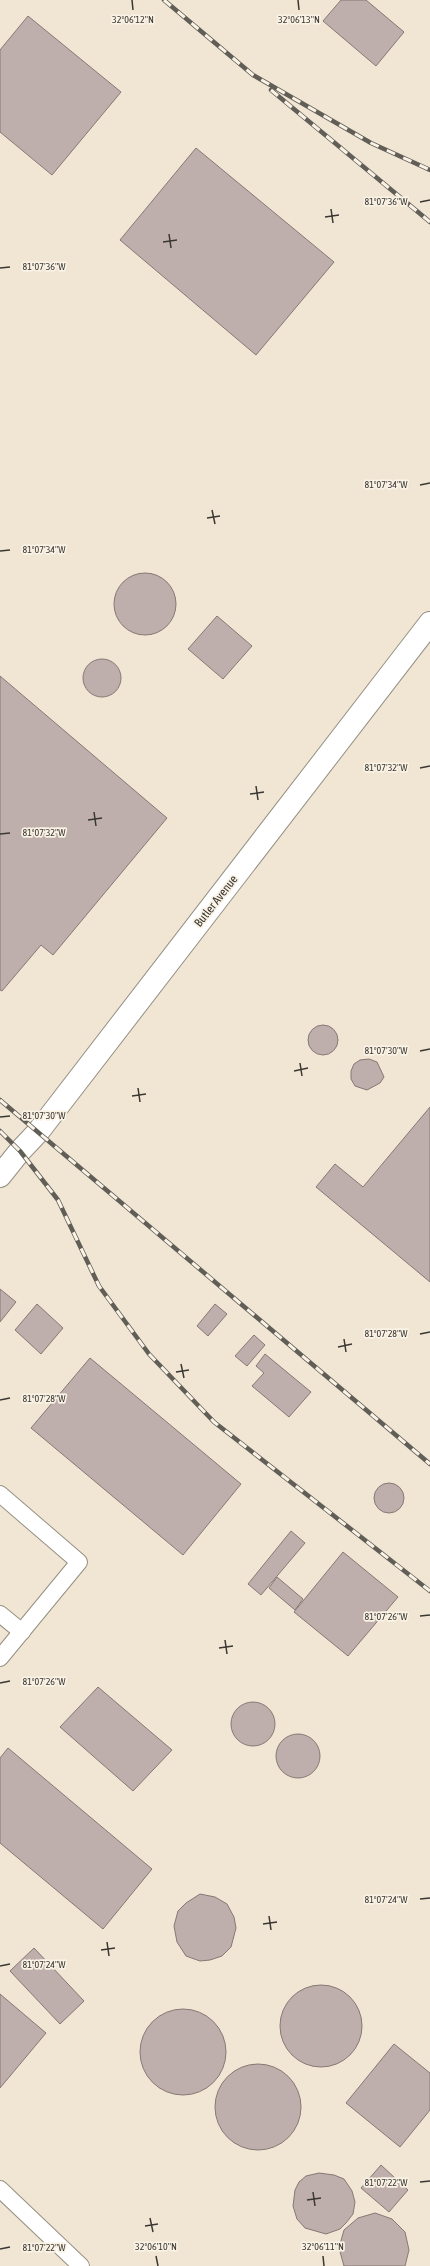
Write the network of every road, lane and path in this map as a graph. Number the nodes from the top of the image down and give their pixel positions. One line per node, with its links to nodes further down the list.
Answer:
1 (430, 623): 2 (street, Butler Avenue)
2 (0, 1176)
3 (0, 1494): 5 (lane)
4 (0, 1614): 5 (lane)
5 (22, 1632): 6 (lane)
6 (0, 1658)
7 (0, 2190): 8 (lane)
8 (81, 2266)

